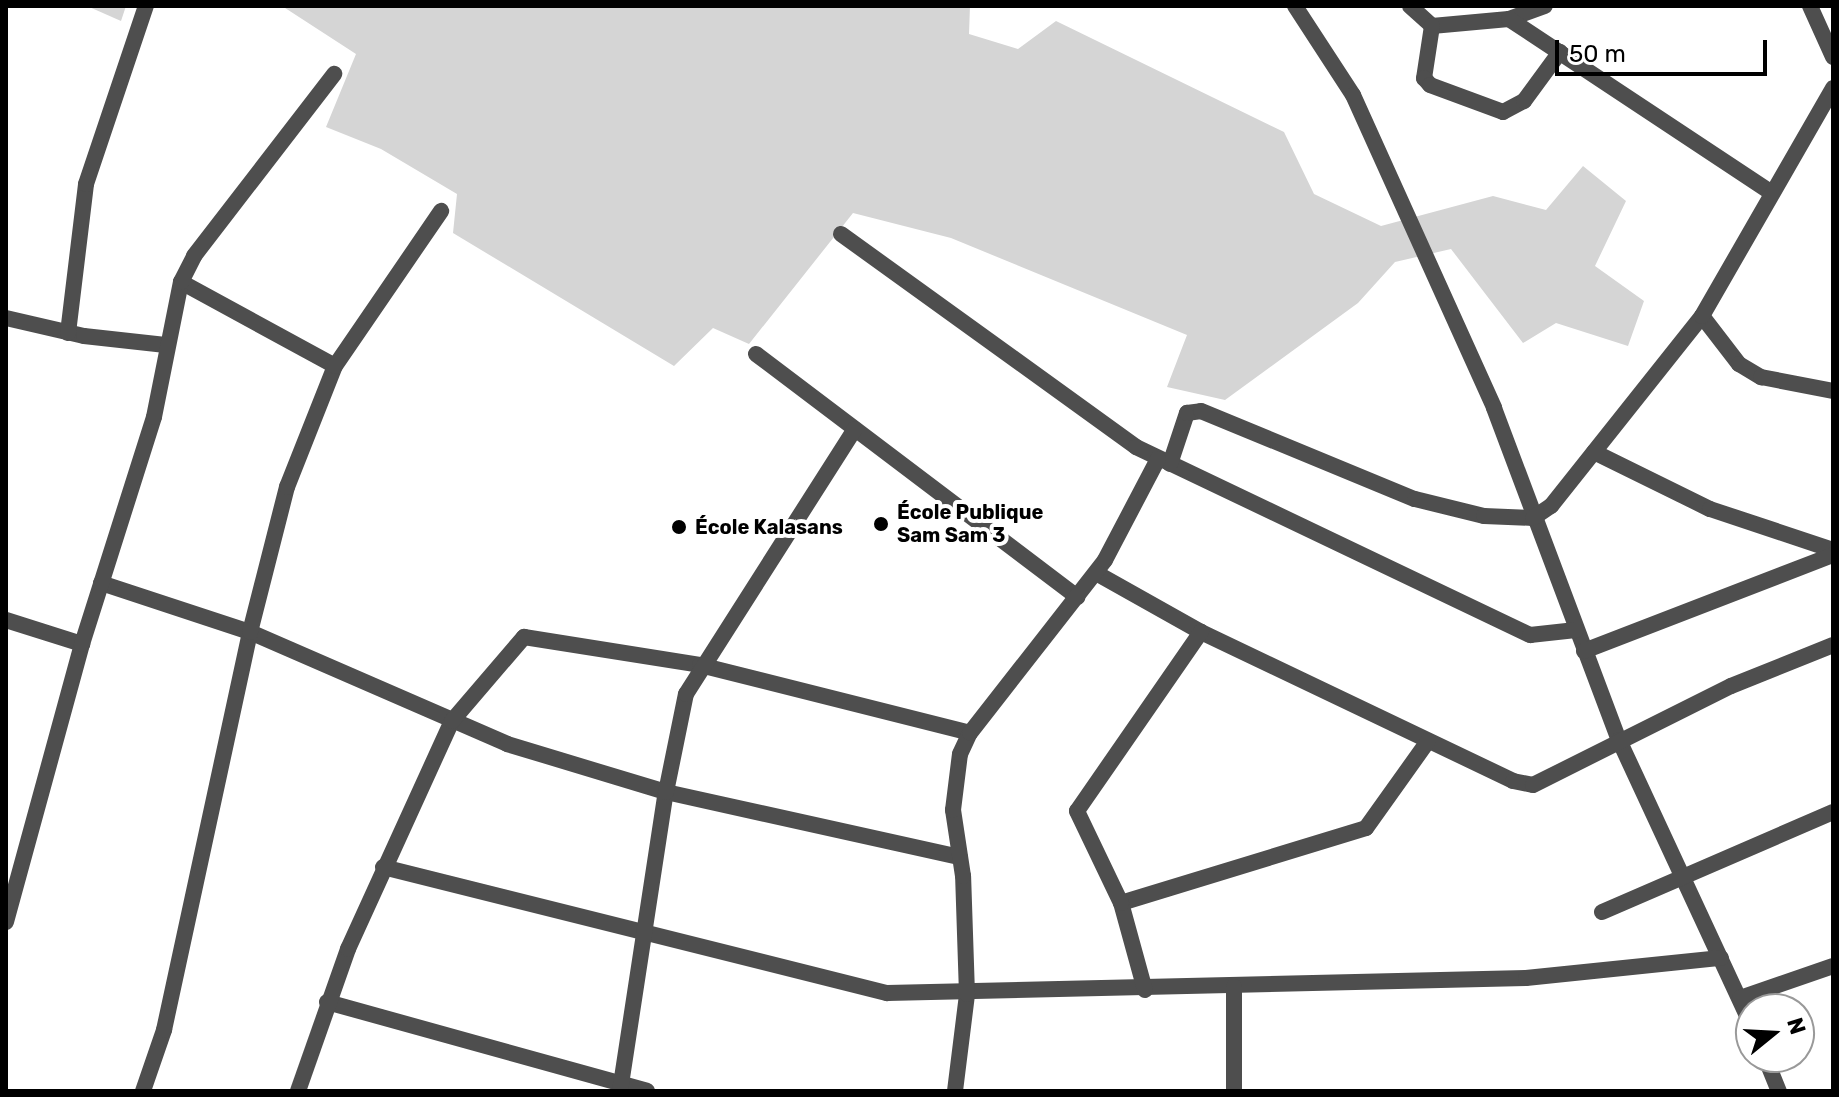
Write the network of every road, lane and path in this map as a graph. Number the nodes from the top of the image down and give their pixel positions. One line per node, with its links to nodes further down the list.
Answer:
1 (146, 6): 18 (street)
2 (1295, 6): 26 (street)
3 (1410, 6): 7 (street)
4 (1545, 6): 6 (street)
5 (1810, 6): 9 (street)
6 (1509, 19): 7 (street); 8 (street)
7 (1432, 26): 8 (street)
8 (1560, 52): 12 (street)
9 (1833, 57)
10 (334, 74): 15 (street)
11 (1833, 88): 12 (street)
12 (1770, 192): 16 (street)
13 (441, 211): 21 (street)
14 (841, 234): 25 (street)
15 (181, 282): 19 (street); 21 (street)
16 (1702, 316): 22 (street); 24 (street)
17 (6, 318): 18 (street)
18 (68, 333): 19 (street)
19 (166, 345): 29 (street)
20 (756, 354): 23 (street)
21 (335, 366): 33 (street)
22 (1833, 391)
23 (855, 429): 30 (street); 38 (street)
24 (1594, 452): 26 (street); 27 (street)
25 (1164, 461): 26 (street); 28 (street); 32 (street)
26 (1533, 518): 32 (street)
27 (1833, 553): 37 (street)
28 (1096, 573): 30 (street); 34 (street)
29 (101, 583): 33 (street); 35 (street)
30 (1077, 597): 40 (street)
31 (6, 620): 35 (street)
32 (1576, 630): 37 (street)
33 (250, 632): 39 (street); 62 (street)
34 (1201, 632): 42 (street); 49 (street)
35 (82, 644): 45 (street)
36 (1833, 645): 41 (street)
37 (1584, 651): 41 (street)
38 (700, 665): 39 (street); 40 (street); 43 (street)
39 (452, 721): 43 (street); 47 (street)
40 (970, 733): 46 (street)
41 (1619, 740): 42 (street); 48 (street)
42 (1428, 741): 49 (street)
43 (666, 792): 46 (street); 52 (street)
44 (1833, 812): 48 (street)
45 (14, 850): 51 (street)
46 (960, 857): 59 (street)
47 (383, 867): 52 (street); 60 (street)
48 (1683, 875): 50 (street); 53 (street)
49 (1121, 903): 56 (street)
50 (1602, 912)
51 (6, 922)
52 (644, 933): 59 (street); 61 (street)
53 (1721, 958): 55 (street); 57 (street)
54 (1833, 966): 58 (street)
55 (1234, 987): 56 (street); 66 (street)
56 (1145, 990): 59 (street)
57 (1738, 993)
58 (1755, 993)
59 (967, 994): 65 (street)
60 (327, 1002): 61 (street); 63 (street)
61 (621, 1088): 64 (street)
62 (143, 1091)
63 (298, 1091)
64 (647, 1091)
65 (955, 1091)
66 (1234, 1091)

